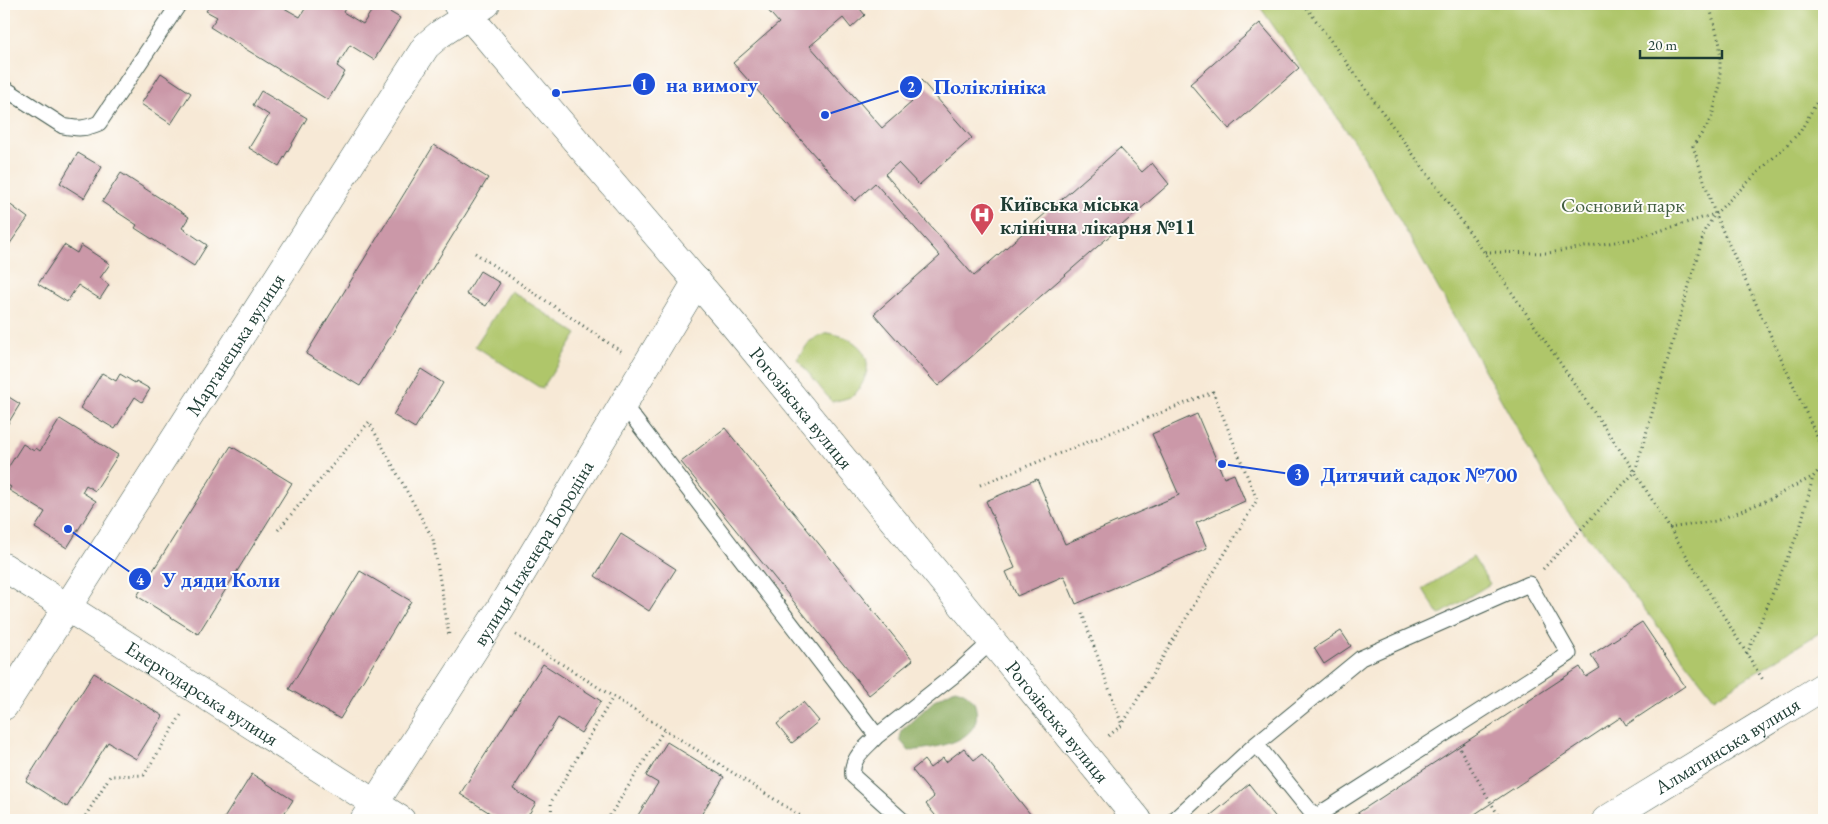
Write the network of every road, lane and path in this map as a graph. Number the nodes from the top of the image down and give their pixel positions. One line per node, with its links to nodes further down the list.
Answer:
1 (179, 4): 5 (lane)
2 (1304, 4): 8 (path)
3 (1710, 4): 7 (path)
4 (471, 8): 10 (street, Рогозівська вулиця); 22 (street, Марганецька вулиця)
5 (4, 88)
6 (1824, 89): 7 (path)
7 (1715, 214): 8 (path); 13 (path); 15 (path)
8 (1484, 252): 15 (path)
9 (475, 253): 11 (path)
10 (696, 281): 12 (street, вулиця Інженера Бородіна); 26 (street, Рогозівська вулиця)
11 (624, 354)
12 (623, 404): 24 (street, вулиця Інженера Бородіна); 37 (lane)
13 (1824, 452)
14 (1824, 464): 16 (path)
15 (1635, 472): 18 (path); 21 (path)
16 (1813, 477): 18 (path); 27 (path)
17 (980, 485): 33 (path)
18 (1669, 528): 27 (path)
19 (278, 530): 25 (path)
20 (4, 567): 22 (street, Енергодарська вулиця)
21 (1529, 584): 36 (lane); 38 (lane)
22 (66, 607): 31 (street, Марганецька вулиця); 39 (street, Енергодарська вулиця)
23 (1082, 613): 33 (path)
24 (493, 620): 30 (path); 39 (street, вулиця Інженера Бородіна)
25 (450, 639)
26 (991, 642): 37 (lane); 48 (street, Рогозівська вулиця)
27 (1746, 654): 28 (path)
28 (1763, 680)
29 (1824, 686): 51 (street, Алматинська вулиця)
30 (613, 697): 34 (path); 44 (path)
31 (4, 706)
32 (184, 710): 42 (path)
33 (1122, 725): 35 (path)
34 (664, 730): 45 (path); 46 (path)
35 (1114, 731)
36 (1449, 731): 38 (lane); 50 (path)
37 (877, 736): 47 (lane)
38 (1256, 744): 49 (lane)
39 (369, 812): 43 (street, Енергодарська вулиця)
40 (4, 817): 41 (path)
41 (8, 820)
42 (83, 820)
43 (401, 820)
44 (552, 820)
45 (607, 820)
46 (807, 820)
47 (902, 820)
48 (1138, 820)
49 (1174, 820)
50 (1501, 820)
51 (1606, 820)

